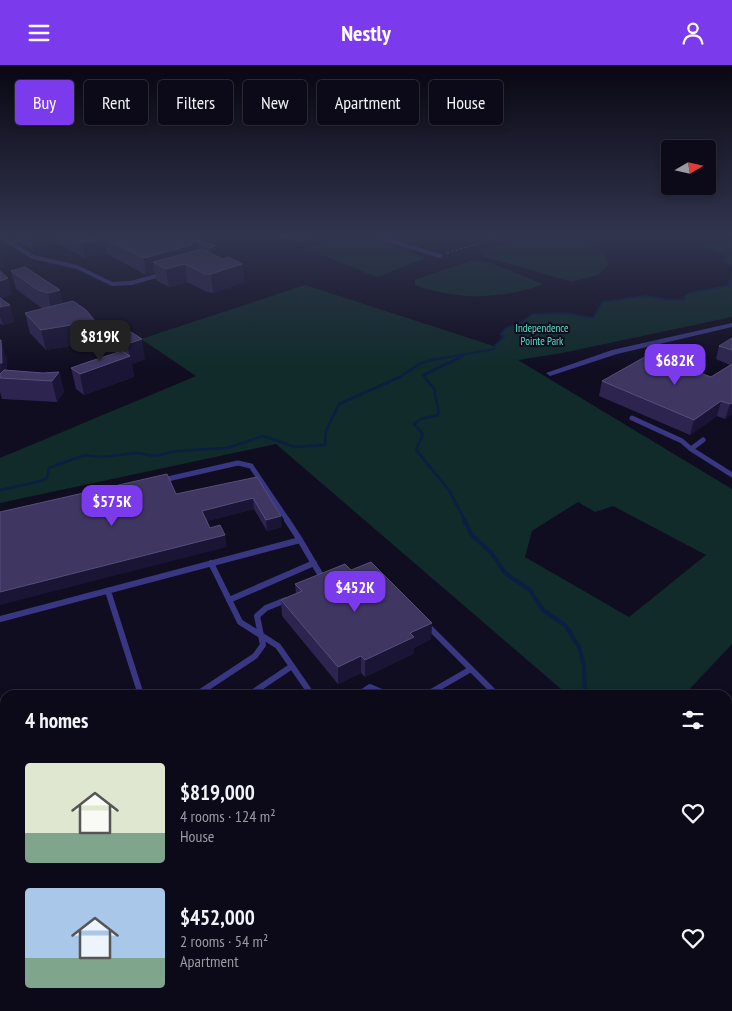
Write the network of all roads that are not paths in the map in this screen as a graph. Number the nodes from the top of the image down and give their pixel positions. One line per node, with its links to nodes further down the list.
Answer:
1 (104, 280): 2 (lane)
2 (141, 280)
3 (732, 325): 4 (street)
4 (550, 373)
5 (632, 418): 7 (lane)
6 (703, 440): 7 (lane)
7 (691, 449): 8 (lane)
8 (732, 475)
9 (152, 483): 10 (lane)
10 (300, 540): 11 (lane); 12 (lane)
11 (211, 563): 16 (lane); 18 (lane)
12 (314, 563): 14 (lane); 18 (lane)
13 (334, 579): 14 (lane)
14 (326, 583): 15 (lane)
15 (317, 586)
16 (108, 591): 19 (lane); 24 (lane)
17 (292, 597): 21 (lane)
18 (229, 601): 21 (lane)
19 (0, 619)
20 (424, 622): 23 (lane)
21 (260, 635): 22 (lane); 25 (lane)
22 (292, 665): 26 (lane); 27 (lane)
23 (471, 669): 28 (lane); 29 (lane)
24 (139, 690)
25 (204, 690)
26 (256, 690)
27 (306, 690)
28 (435, 690)
29 (489, 690)

